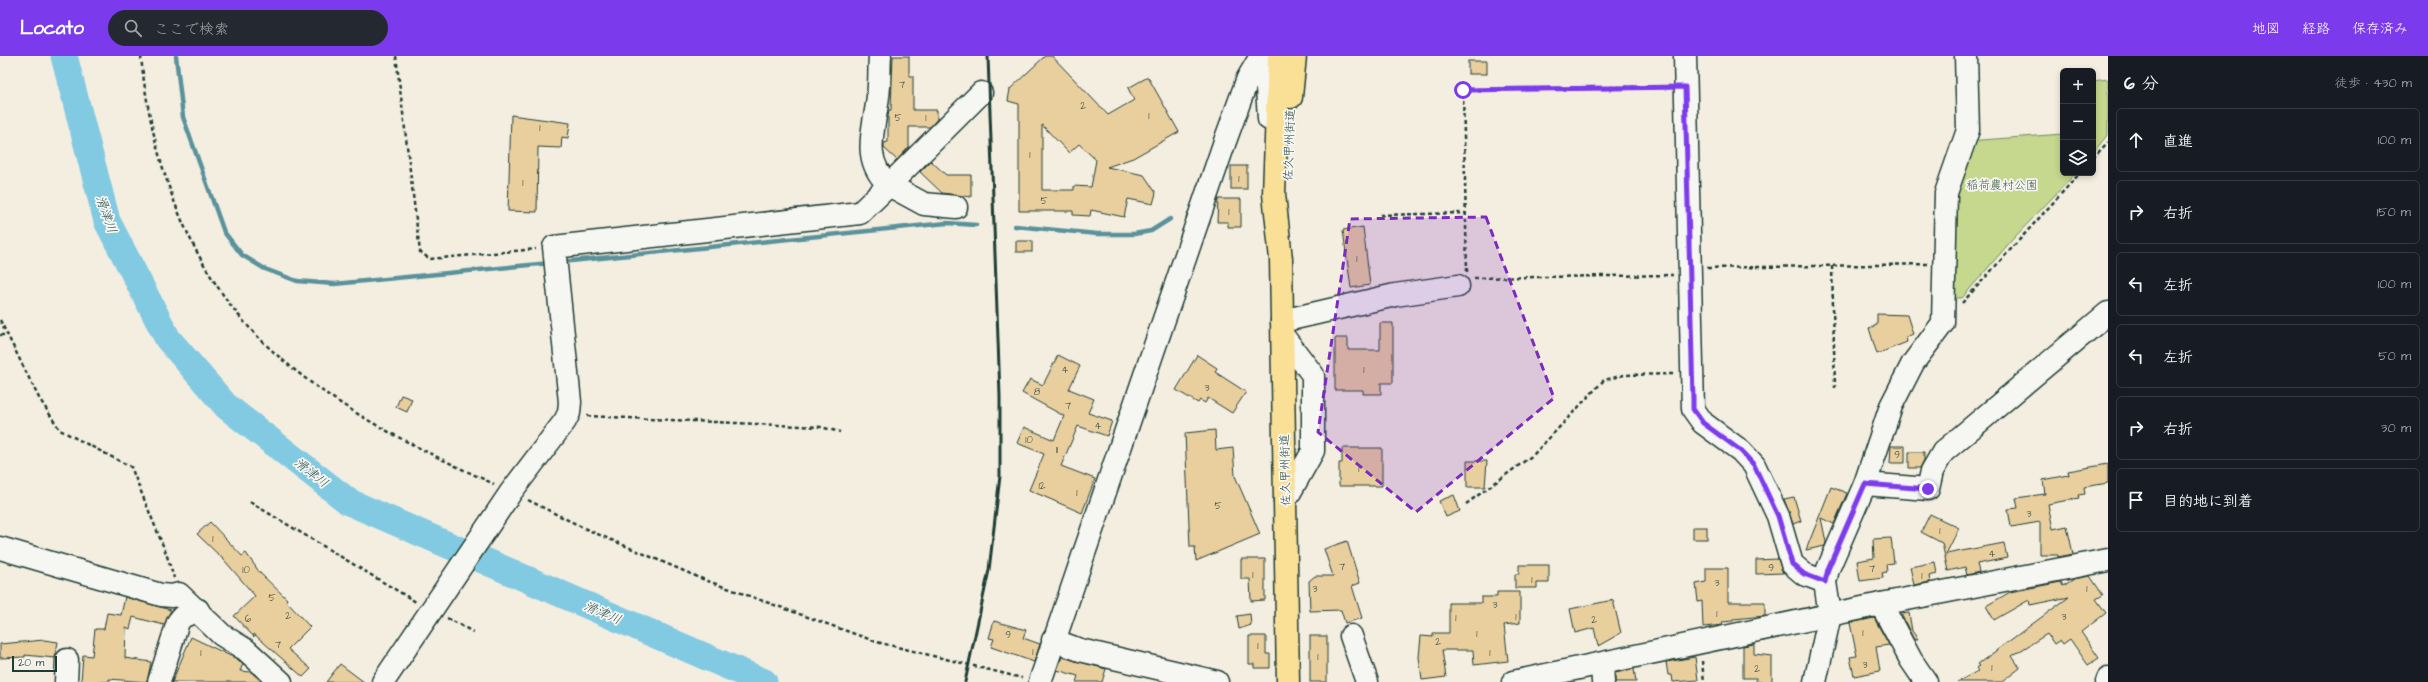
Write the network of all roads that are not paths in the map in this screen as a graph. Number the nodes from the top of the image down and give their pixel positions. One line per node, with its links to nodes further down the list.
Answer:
1 (880, 56): 11 (street)
2 (1261, 56): 27 (street)
3 (1264, 56): 12 (street)
4 (1279, 56): 12 (main road, 佐久甲州街道)
5 (1286, 56): 9 (street)
6 (1295, 56): 9 (main road, 佐久甲州街道)
7 (1685, 56): 22 (street)
8 (1966, 56): 18 (street)
9 (1293, 84): 14 (main road, 佐久甲州街道)
10 (981, 93): 11 (street)
11 (889, 185): 13 (street); 35 (street)
12 (1274, 194): 14 (main road, 佐久甲州街道)
13 (956, 207)
14 (1281, 258): 17 (main road, 佐久甲州街道)
15 (1458, 286): 17 (street)
16 (2108, 313): 18 (street)
17 (1282, 328): 19 (main road, 佐久甲州街道); 19 (street)
18 (1865, 484): 22 (street)
19 (1285, 501): 37 (main road, 佐久甲州街道)
20 (0, 548): 24 (street)
21 (2108, 560): 23 (street)
22 (1825, 582): 25 (street)
23 (1881, 604): 25 (street); 41 (street)
24 (198, 610): 33 (street); 34 (street)
25 (1830, 615): 29 (street); 40 (street)
26 (1351, 636): 38 (street)
27 (1053, 640): 31 (street); 36 (street)
28 (67, 660): 32 (street)
29 (1603, 673): 39 (street)
30 (2108, 679): 42 (street)
31 (1031, 680)
32 (66, 682)
33 (159, 682)
34 (281, 682)
35 (383, 682)
36 (1217, 682)
37 (1288, 682)
38 (1367, 682)
39 (1514, 682)
40 (1816, 682)
41 (1926, 682)
42 (2107, 682)

